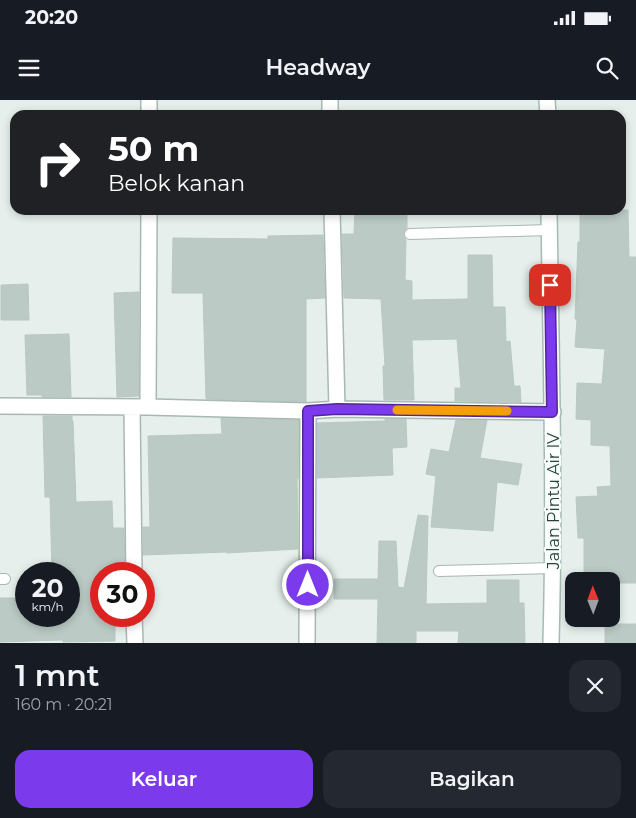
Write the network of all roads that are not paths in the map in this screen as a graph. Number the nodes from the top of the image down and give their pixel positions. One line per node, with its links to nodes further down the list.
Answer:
1 (149, 215): 8 (street)
2 (332, 215): 9 (street)
3 (549, 215): 4 (street, Jalan Pintu Air IV)
4 (549, 230): 5 (lane); 11 (street, Jalan Pintu Air IV)
5 (410, 234)
6 (0, 406): 7 (street)
7 (132, 407): 8 (street); 12 (street)
8 (148, 407): 10 (street)
9 (337, 409): 10 (street); 11 (street)
10 (308, 411): 17 (street)
11 (552, 412): 13 (street, Jalan Pintu Air IV)
12 (134, 562)
13 (553, 568): 14 (lane); 18 (street, Jalan Pintu Air IV)
14 (439, 571)
15 (134, 627): 16 (street)
16 (135, 643)
17 (308, 643)
18 (551, 643)

